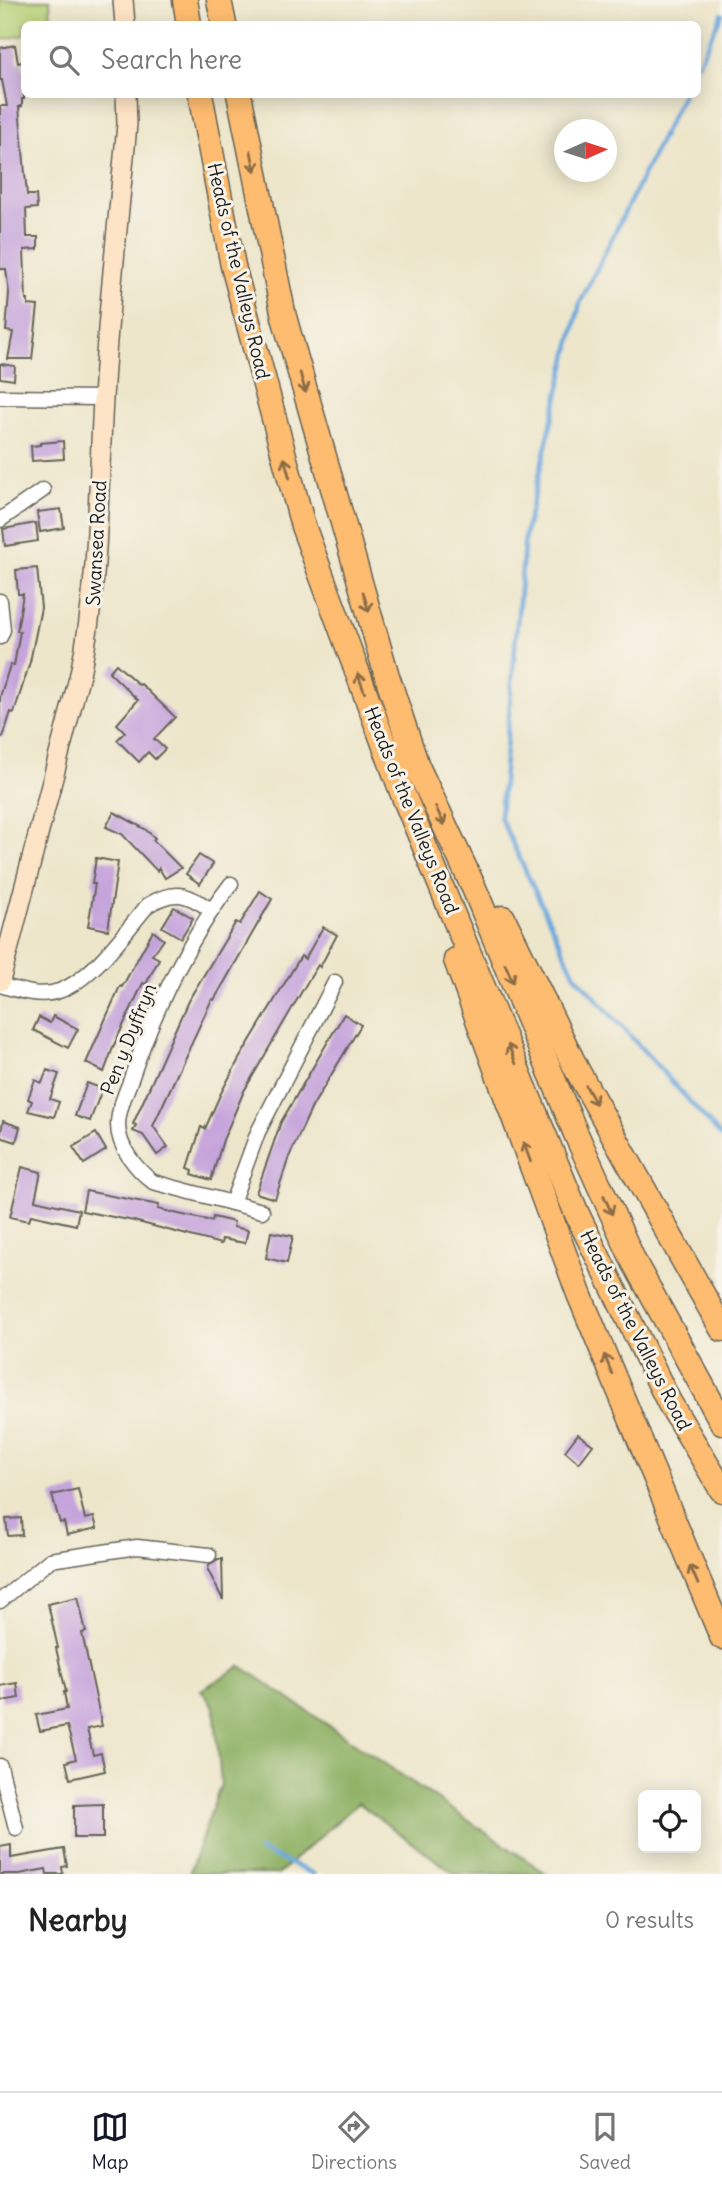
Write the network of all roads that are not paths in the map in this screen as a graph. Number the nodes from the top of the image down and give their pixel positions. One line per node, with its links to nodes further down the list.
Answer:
1 (123, 0): 4 (street)
2 (185, 0): 5 (highway)
3 (219, 0): 6 (highway)
4 (125, 21)
5 (188, 21)
6 (223, 21)
7 (126, 98): 11 (street, Swansea Road)
8 (201, 98): 16 (highway, Heads of the Valleys Road, one-way to 8)
9 (240, 98): 18 (highway, Heads of the Valleys Road, one-way to 18)
10 (0, 397): 11 (street)
11 (103, 398): 21 (street, Swansea Road)
12 (43, 490): 13 (street)
13 (0, 520)
14 (0, 601): 15 (street)
15 (0, 637)
16 (402, 792): 26 (highway, Heads of the Valleys Road, one-way to 16); 29 (highway, one-way to 16)
17 (231, 884): 19 (street, Pen y Dyffryn)
18 (474, 888): 24 (highway, one-way to 24); 25 (highway, Heads of the Valleys Road, one-way to 25)
19 (211, 910): 21 (street); 22 (street, Pen y Dyffryn)
20 (335, 982): 22 (street)
21 (0, 983)
22 (232, 1203): 23 (street, Pen y Dyffryn)
23 (262, 1211)
24 (722, 1329)
25 (722, 1422)
26 (722, 1490)
27 (209, 1555): 28 (street)
28 (0, 1601)
29 (722, 1637)
30 (0, 1766): 31 (street)
31 (16, 1828)

